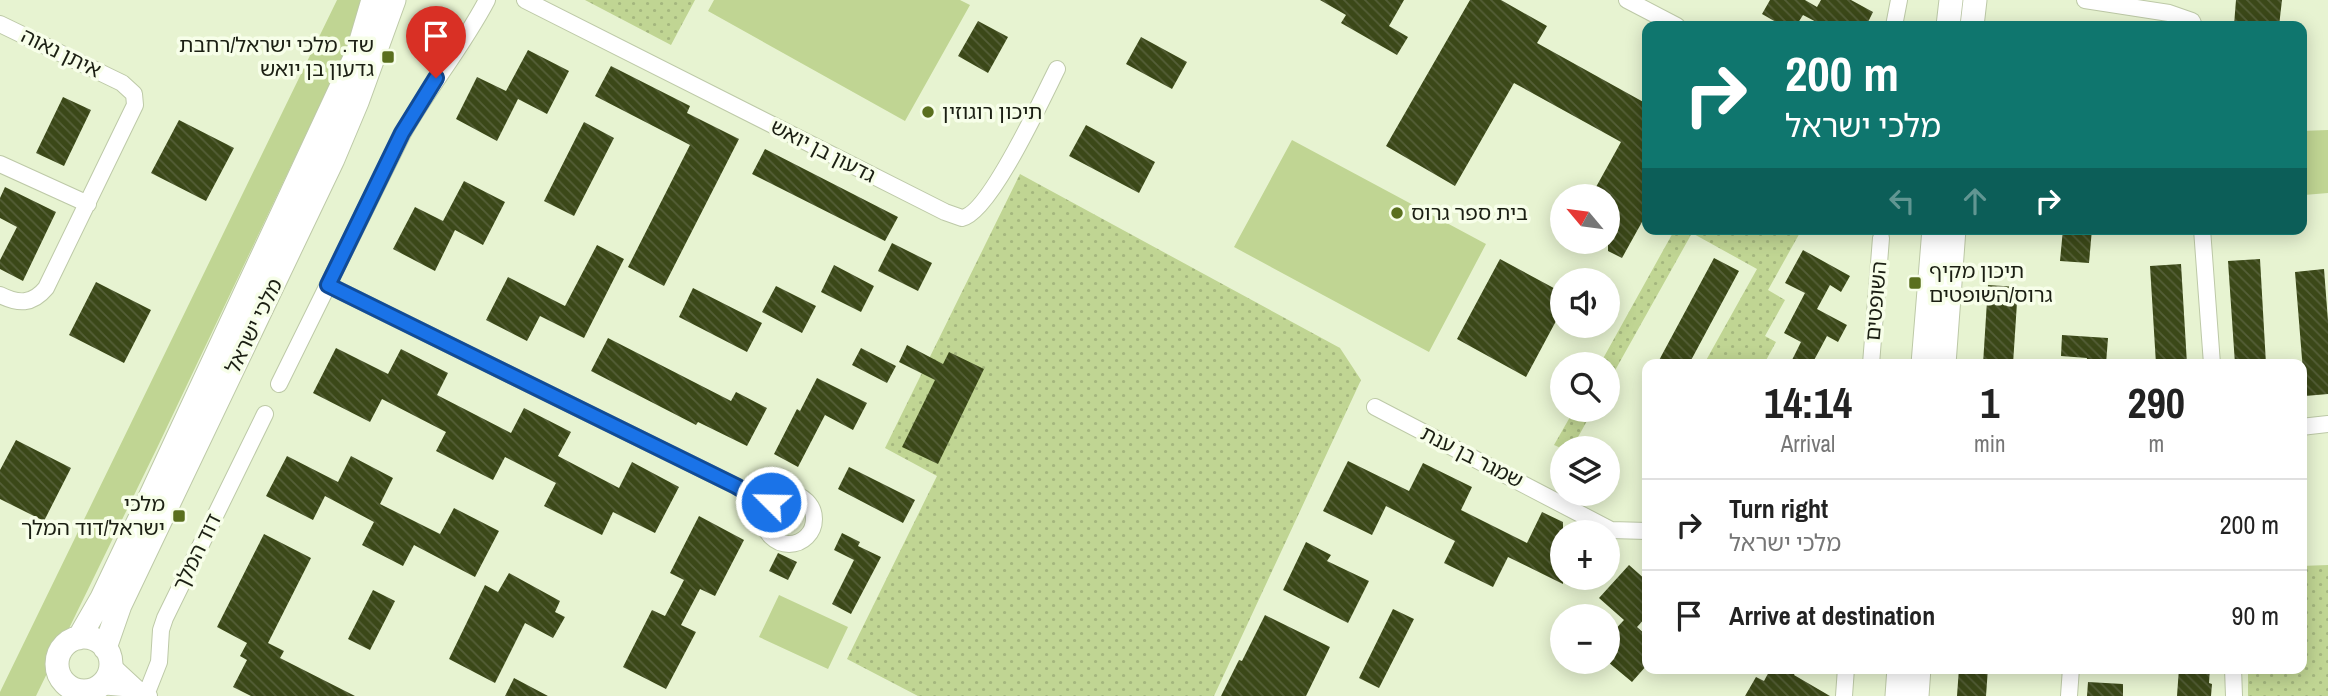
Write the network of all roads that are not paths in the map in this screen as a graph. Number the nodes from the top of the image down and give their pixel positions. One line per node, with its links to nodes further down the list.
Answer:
1 (373, 0): 37 (street, מלכי ישראל)
2 (394, 0): 38 (street, מלכי ישראל)
3 (487, 0): 24 (street)
4 (525, 0): 17 (street, גדעון בן יואש)
5 (1627, 0): 11 (street)
6 (1899, 0): 12 (street)
7 (1951, 0): 13 (street)
8 (1975, 0): 14 (street)
9 (2085, 0): 10 (street)
10 (2114, 2): 15 (street)
11 (1667, 21)
12 (1895, 21)
13 (1949, 21)
14 (1973, 21)
15 (2192, 21)
16 (0, 24): 19 (street, איתן נאוה)
17 (1057, 69)
18 (0, 164): 19 (street)
19 (88, 204): 25 (street)
20 (1934, 235): 27 (street)
21 (1954, 235): 28 (street)
22 (2202, 235): 29 (street)
23 (1881, 238): 26 (street, השופטים)
24 (328, 285): 30 (street); 35 (street)
25 (0, 295)
26 (1871, 359)
27 (1923, 359)
28 (1944, 359)
29 (2212, 359)
30 (279, 384)
31 (1375, 407): 36 (street, שמגר בן ענת)
32 (265, 414): 46 (street, דוד המלך)
33 (2328, 424): 34 (street)
34 (2307, 426)
35 (768, 505)
36 (1642, 531)
37 (79, 638): 38 (street); 44 (street)
38 (108, 656): 45 (street); 46 (street)
39 (1845, 674): 47 (street)
40 (1899, 674): 48 (street)
41 (1919, 674): 49 (street)
42 (2071, 674): 50 (street)
43 (2233, 674): 51 (street)
44 (57, 687): 45 (street)
45 (88, 691): 46 (street)
46 (148, 695)
47 (1843, 696)
48 (1897, 696)
49 (1917, 696)
50 (2069, 696)
51 (2234, 696)

